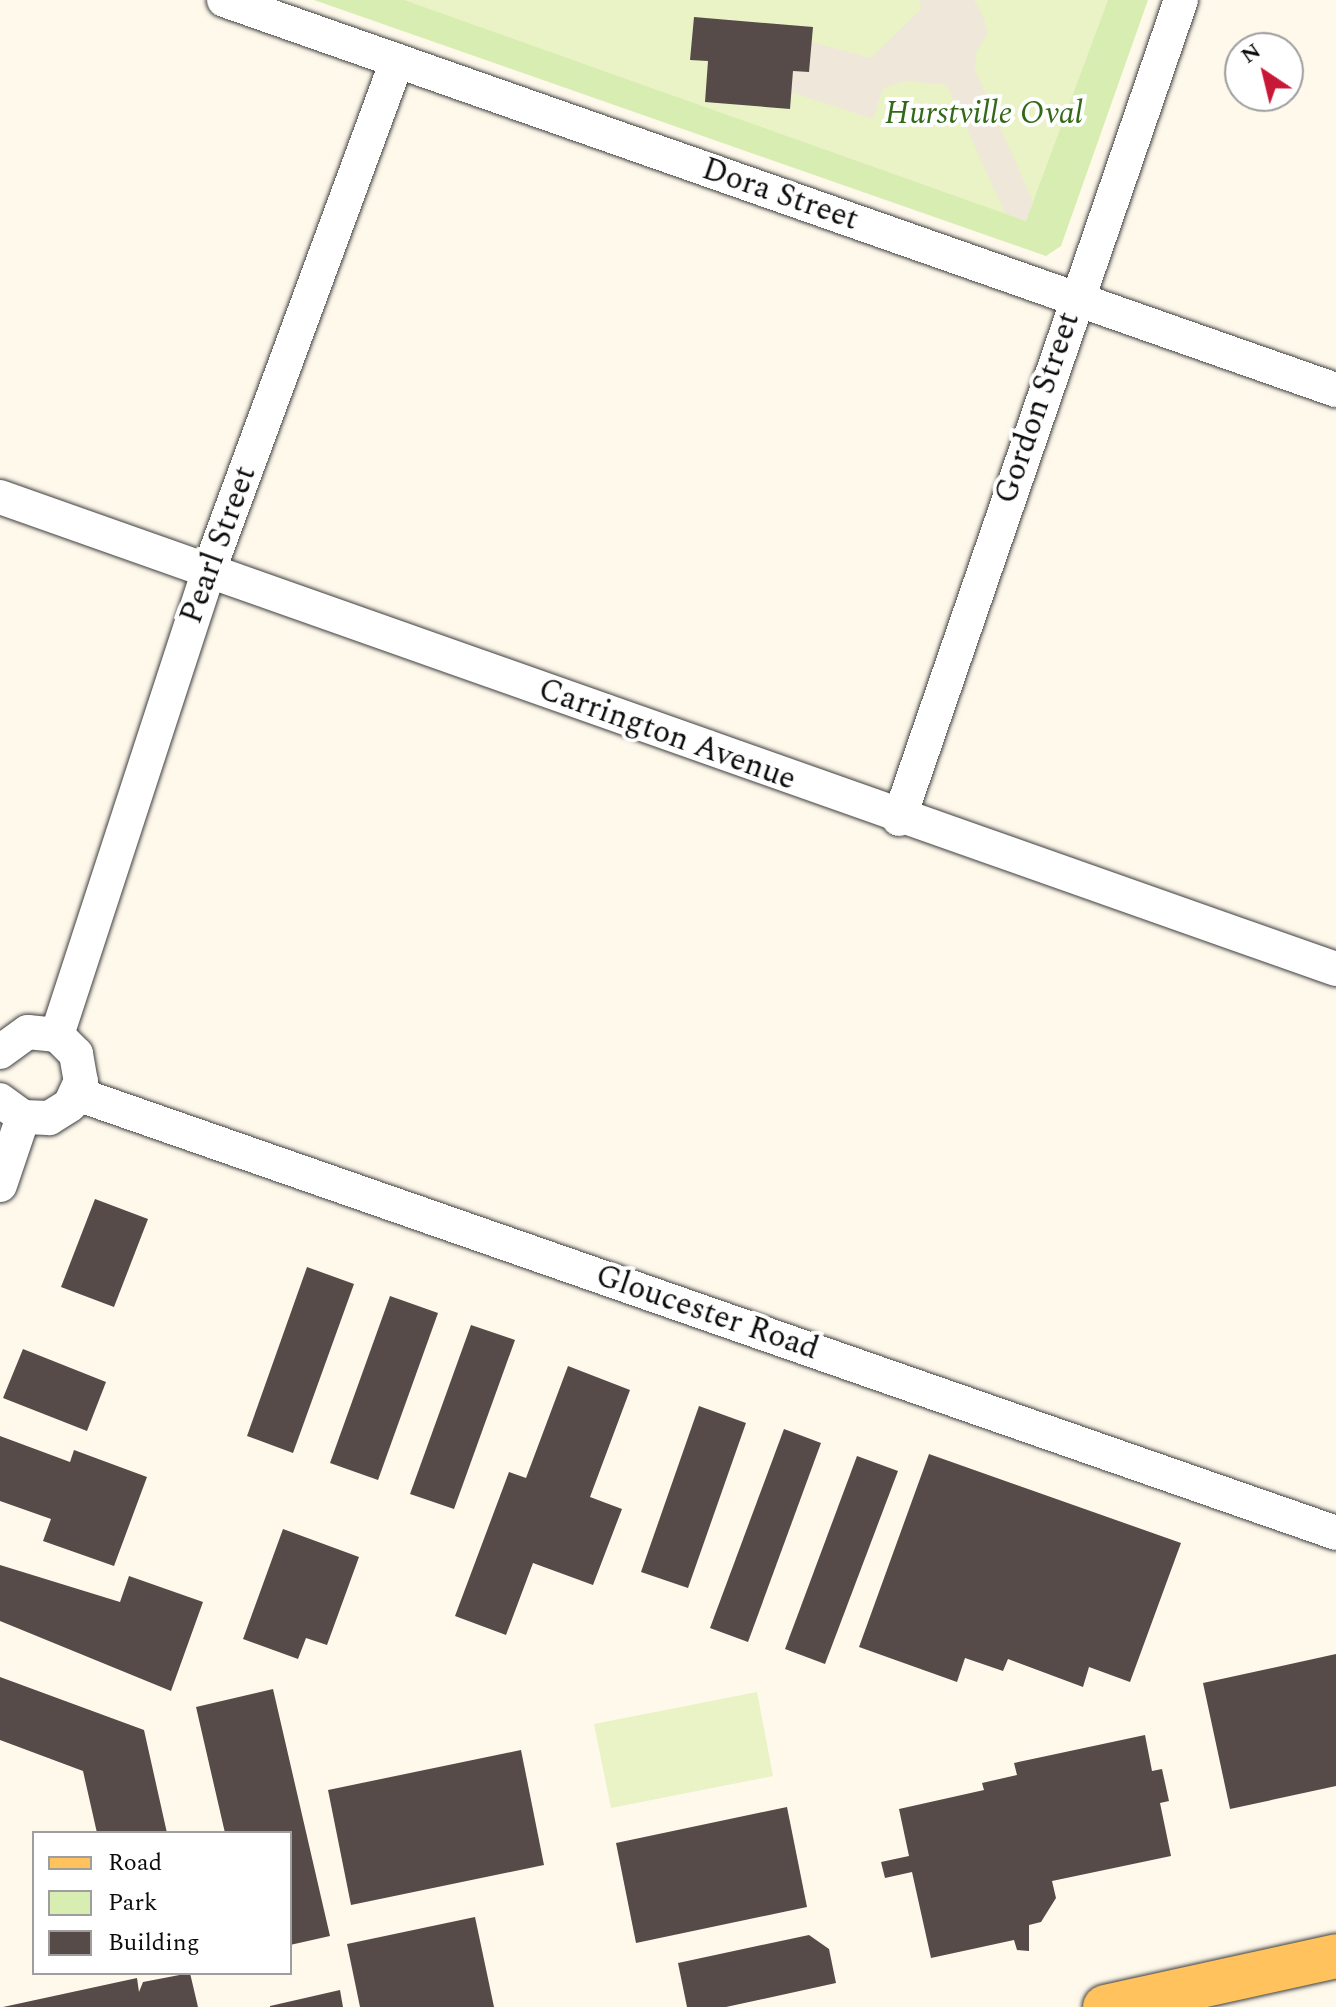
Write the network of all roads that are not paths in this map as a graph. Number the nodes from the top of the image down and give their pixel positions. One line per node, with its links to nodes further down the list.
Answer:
1 (224, 0): 3 (street, Dora Street)
2 (1181, 0): 4 (street, Gordon Street)
3 (397, 61): 4 (street, Dora Street); 7 (street, Pearl Street)
4 (1075, 298): 5 (street, Dora Street); 8 (street, Gordon Street)
5 (1336, 390)
6 (0, 497): 7 (street, Carrington Avenue)
7 (209, 570): 8 (street, Carrington Avenue); 10 (street, Pearl Street)
8 (899, 819): 9 (street, Carrington Avenue)
9 (1336, 969)
10 (57, 1035): 11 (street); 12 (street)
11 (0, 1052)
12 (77, 1094): 13 (street); 15 (street, Gloucester Road)
13 (12, 1108): 14 (street)
14 (0, 1185)
15 (1336, 1533)
16 (1336, 1956): 17 (main road)
17 (1105, 2007)

